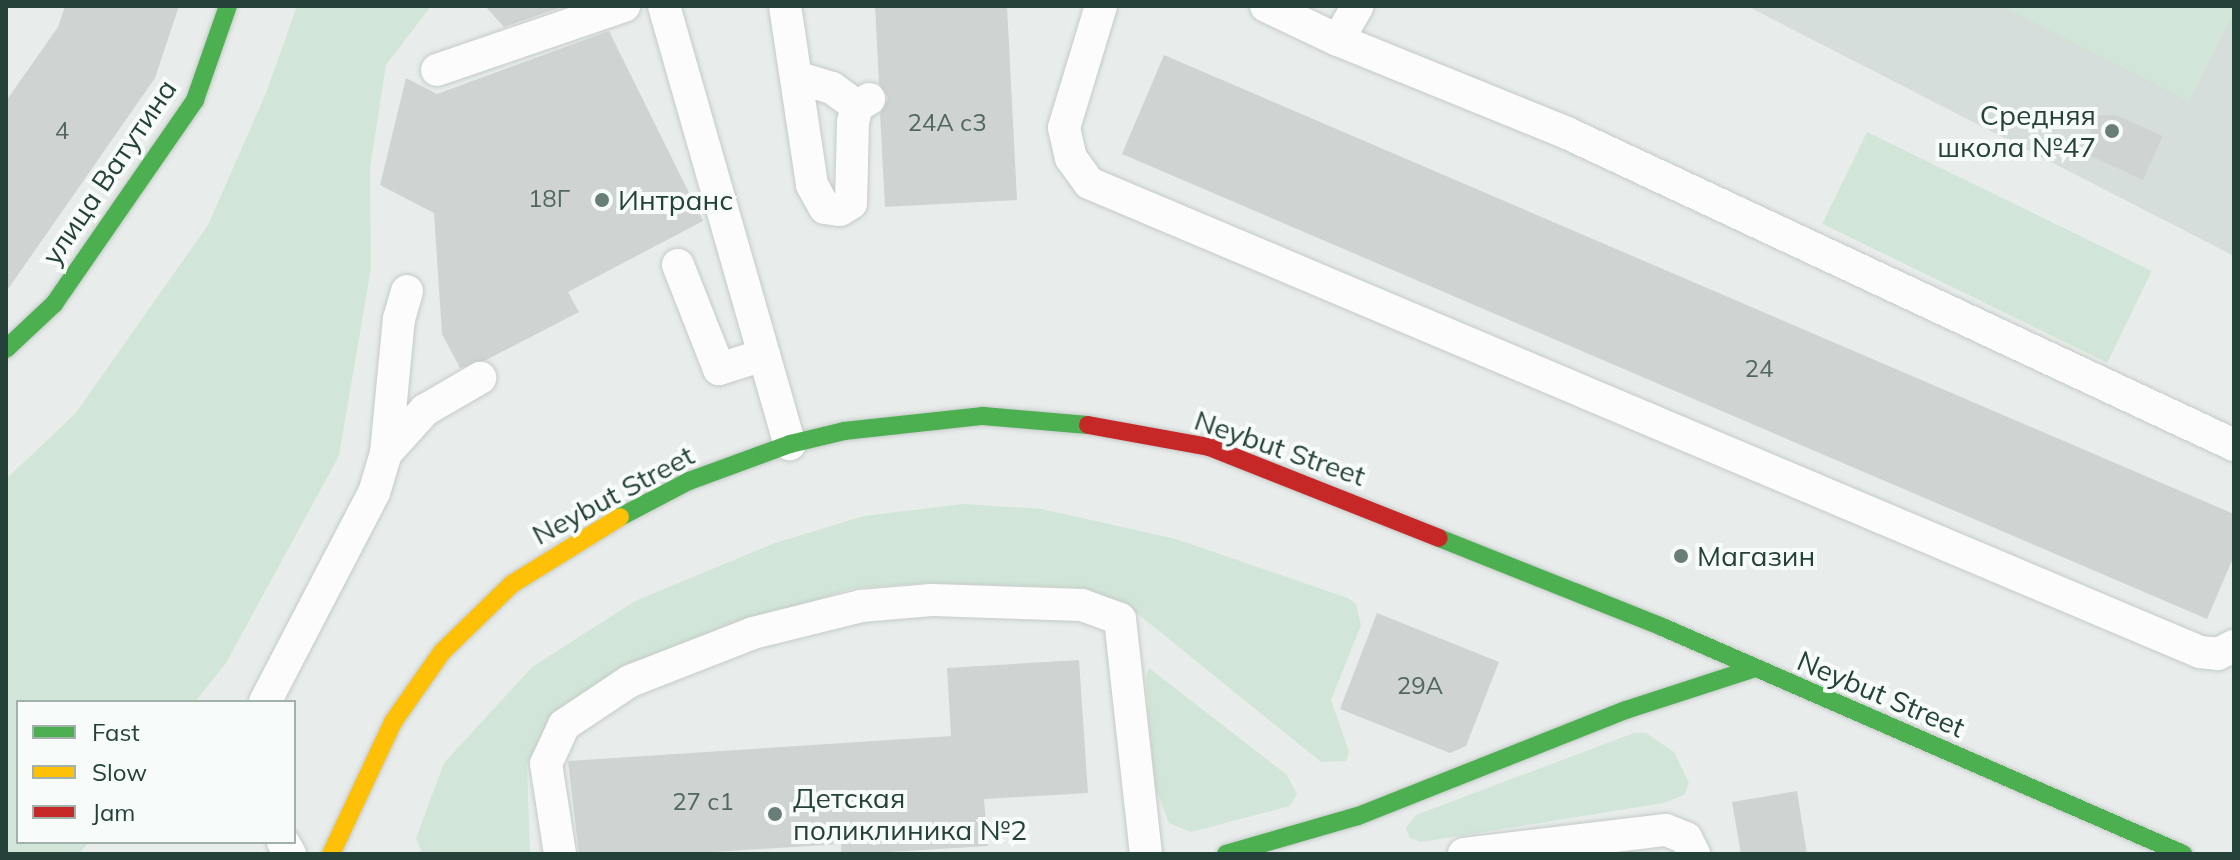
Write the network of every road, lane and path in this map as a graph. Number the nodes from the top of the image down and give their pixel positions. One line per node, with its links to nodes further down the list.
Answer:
1 (228, 6): 13 (street, улица Ватутина)
2 (624, 6): 9 (lane)
3 (664, 6): 14 (lane)
4 (785, 6): 10 (lane)
5 (1101, 6): 19 (lane)
6 (1266, 6): 8 (lane)
7 (1358, 6): 8 (lane)
8 (1338, 40): 17 (lane)
9 (437, 70)
10 (796, 77): 10 (lane)
11 (678, 265): 14 (lane)
12 (407, 291): 18 (lane)
13 (6, 349)
14 (764, 355): 16 (lane)
15 (480, 378): 18 (lane)
16 (790, 444): 20 (street, Neybut Street); 23 (street, Neybut Street)
17 (2234, 445)
18 (386, 453): 21 (lane)
19 (2234, 646)
20 (1752, 669): 22 (street); 29 (street, Neybut Street)
21 (266, 700)
22 (1314, 843): 26 (street)
23 (331, 854)
24 (560, 854): 25 (lane)
25 (1146, 854)
26 (1226, 854)
27 (1464, 854): 28 (lane)
28 (1694, 854)
29 (2183, 854)

